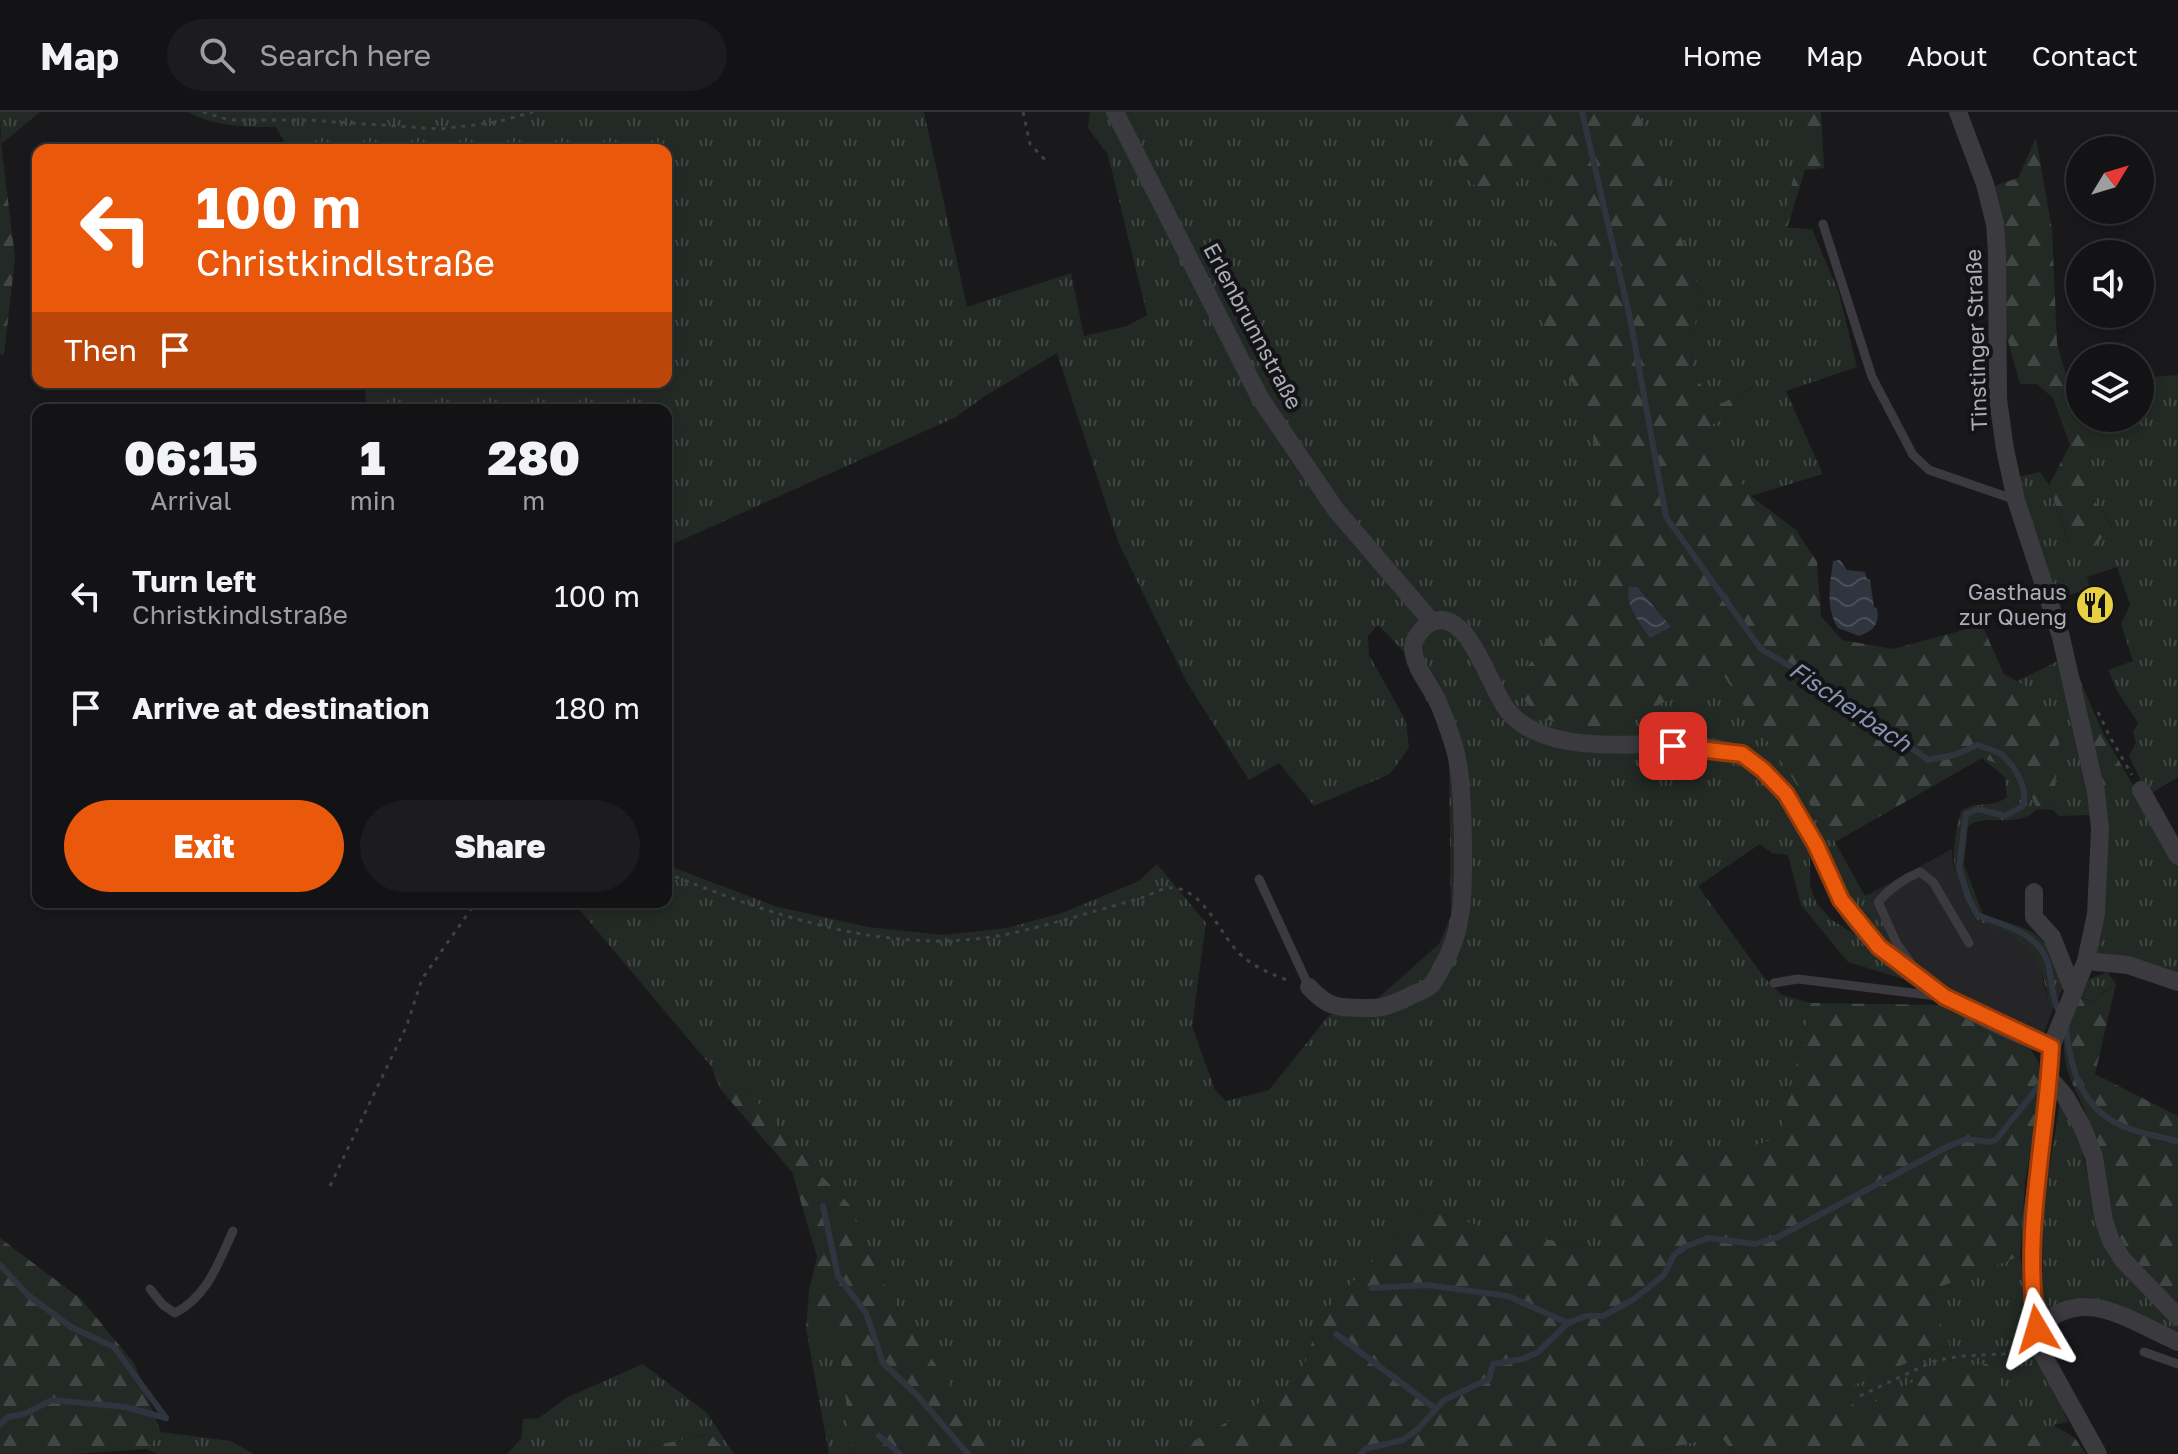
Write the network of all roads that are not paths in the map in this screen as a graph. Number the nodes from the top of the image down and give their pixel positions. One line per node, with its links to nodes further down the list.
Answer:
1 (1115, 112): 5 (street, Erlenbrunnstraße)
2 (1958, 112): 4 (street, Tinstinger Straße)
3 (1823, 224): 4 (lane)
4 (2016, 500): 11 (street, Tinstinger Straße)
5 (1432, 622): 12 (street); 15 (street)
6 (2141, 790): 7 (street)
7 (2178, 856)
8 (1259, 879): 15 (lane)
9 (2034, 892): 16 (street)
10 (1969, 943): 12 (lane)
11 (2086, 961): 13 (street); 16 (street, Tinstinger Straße)
12 (1924, 981): 17 (street)
13 (2178, 982)
14 (1774, 983): 17 (lane)
15 (1309, 987)
16 (2072, 995): 18 (street, Tinstinger Straße)
17 (1945, 997): 18 (street)
18 (2054, 1039): 19 (street)
19 (2050, 1079): 22 (street); 23 (street)
20 (233, 1231): 21 (lane)
21 (150, 1289)
22 (2178, 1317)
23 (2037, 1329): 24 (street); 27 (street)
24 (2178, 1342)
25 (2144, 1352): 26 (lane)
26 (2178, 1364)
27 (2098, 1454)

